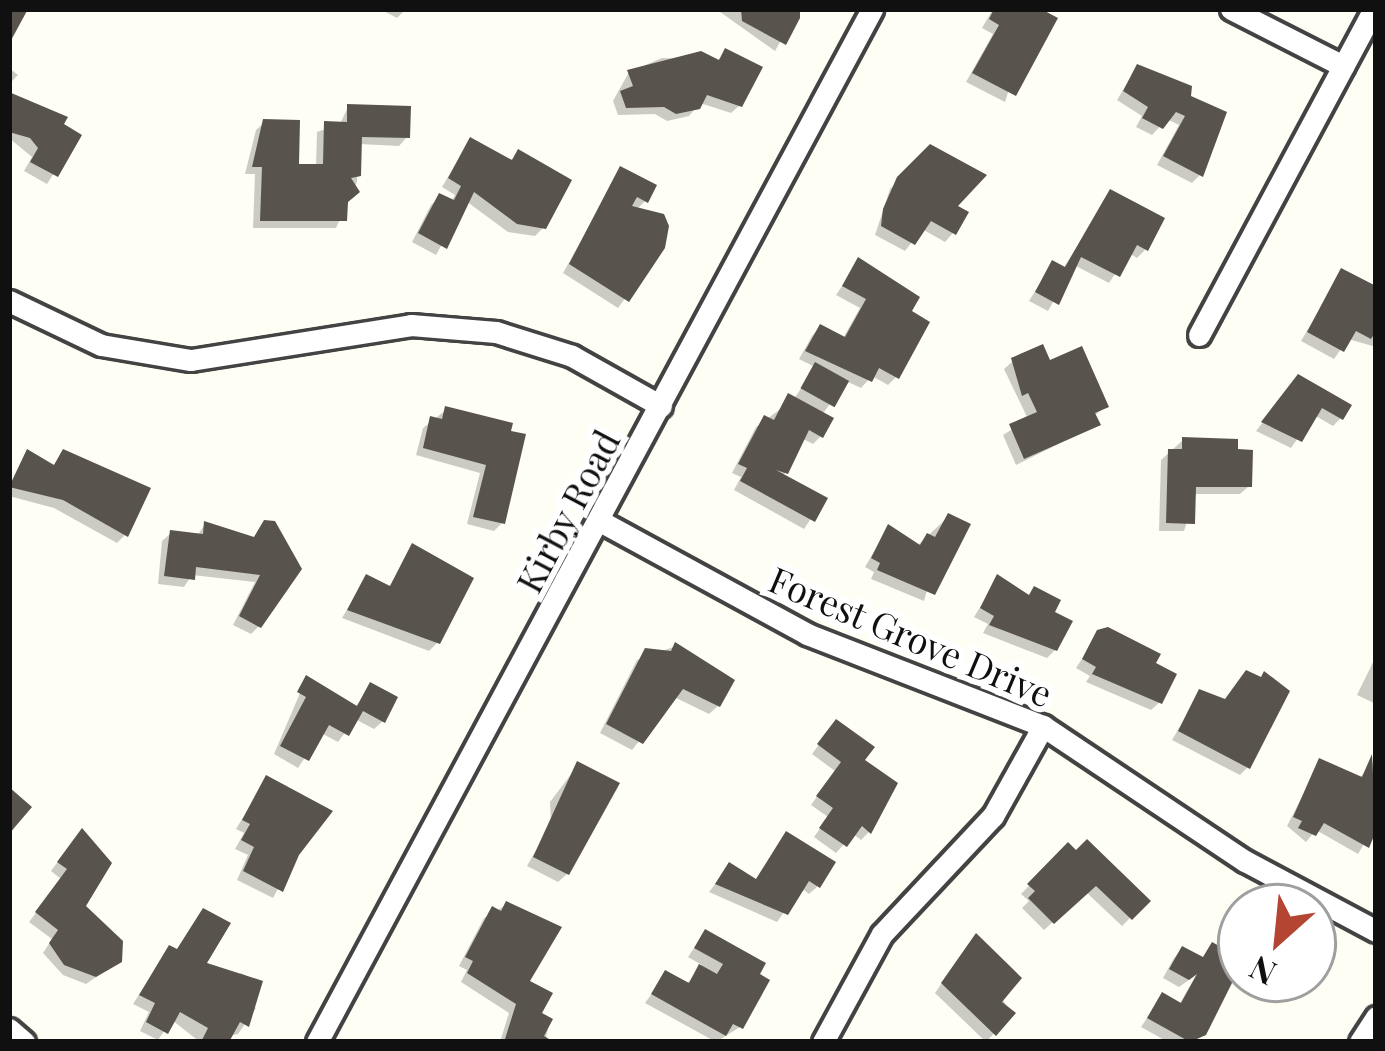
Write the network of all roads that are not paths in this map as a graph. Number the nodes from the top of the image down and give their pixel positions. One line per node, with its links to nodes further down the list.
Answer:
1 (872, 9): 7 (street, Kirby Road)
2 (1231, 9): 4 (street)
3 (1374, 9): 4 (street)
4 (1342, 66): 6 (street)
5 (9, 301): 7 (street)
6 (1199, 335)
7 (661, 406): 8 (street, Kirby Road)
8 (600, 521): 9 (street, Forest Grove Drive); 14 (street, Kirby Road)
9 (1042, 726): 10 (street, Forest Grove Drive); 15 (street)
10 (1376, 931)
11 (1376, 1017): 16 (street)
12 (9, 1029): 13 (street)
13 (24, 1042)
14 (317, 1042)
15 (824, 1042)
16 (1360, 1042)

